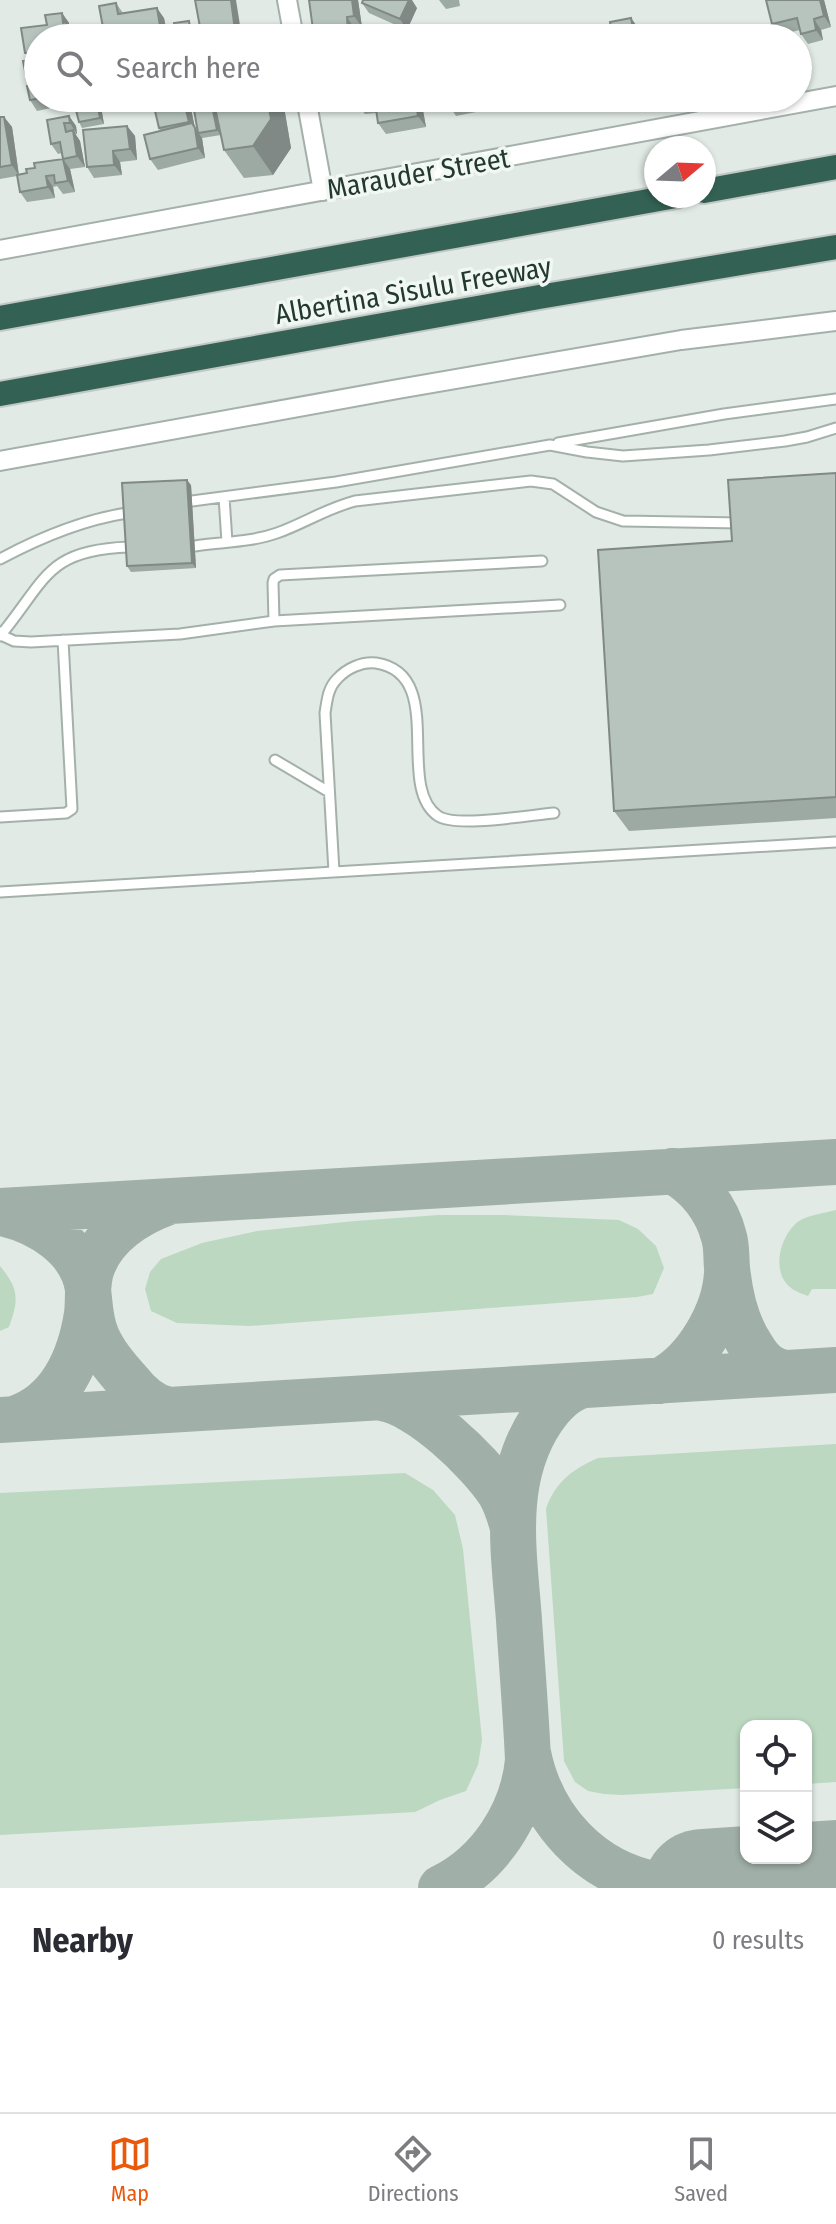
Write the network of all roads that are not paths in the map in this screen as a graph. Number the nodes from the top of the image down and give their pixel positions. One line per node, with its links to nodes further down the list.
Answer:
1 (287, 0): 2 (street)
2 (291, 24)
3 (836, 96): 4 (street, Marauder Street)
4 (812, 100)
5 (309, 112): 9 (street)
6 (750, 112): 9 (street, Marauder Street)
7 (836, 167): 8 (highway)
8 (716, 189)
9 (323, 191): 12 (street, Marauder Street)
10 (644, 202): 13 (highway, Albertina Sisulu Freeway)
11 (836, 247): 15 (highway, Albertina Sisulu Freeway)
12 (0, 250)
13 (0, 318)
14 (836, 321): 19 (street)
15 (0, 394)
16 (836, 399): 18 (lane)
17 (836, 428): 18 (lane)
18 (550, 445): 20 (lane)
19 (0, 461)
20 (224, 497): 21 (lane); 24 (lane)
21 (192, 501)
22 (127, 513): 27 (lane)
23 (744, 523): 24 (lane)
24 (227, 542): 25 (lane)
25 (195, 546)
26 (129, 547): 31 (lane)
27 (0, 559)
28 (542, 561): 30 (lane)
29 (560, 605): 30 (lane)
30 (274, 621): 32 (lane)
31 (0, 634): 32 (lane)
32 (63, 640): 36 (lane)
33 (275, 760): 34 (lane)
34 (329, 792): 35 (lane); 38 (lane)
35 (554, 813)
36 (0, 817)
37 (836, 842): 38 (lane)
38 (334, 872): 39 (lane)
39 (0, 892)

